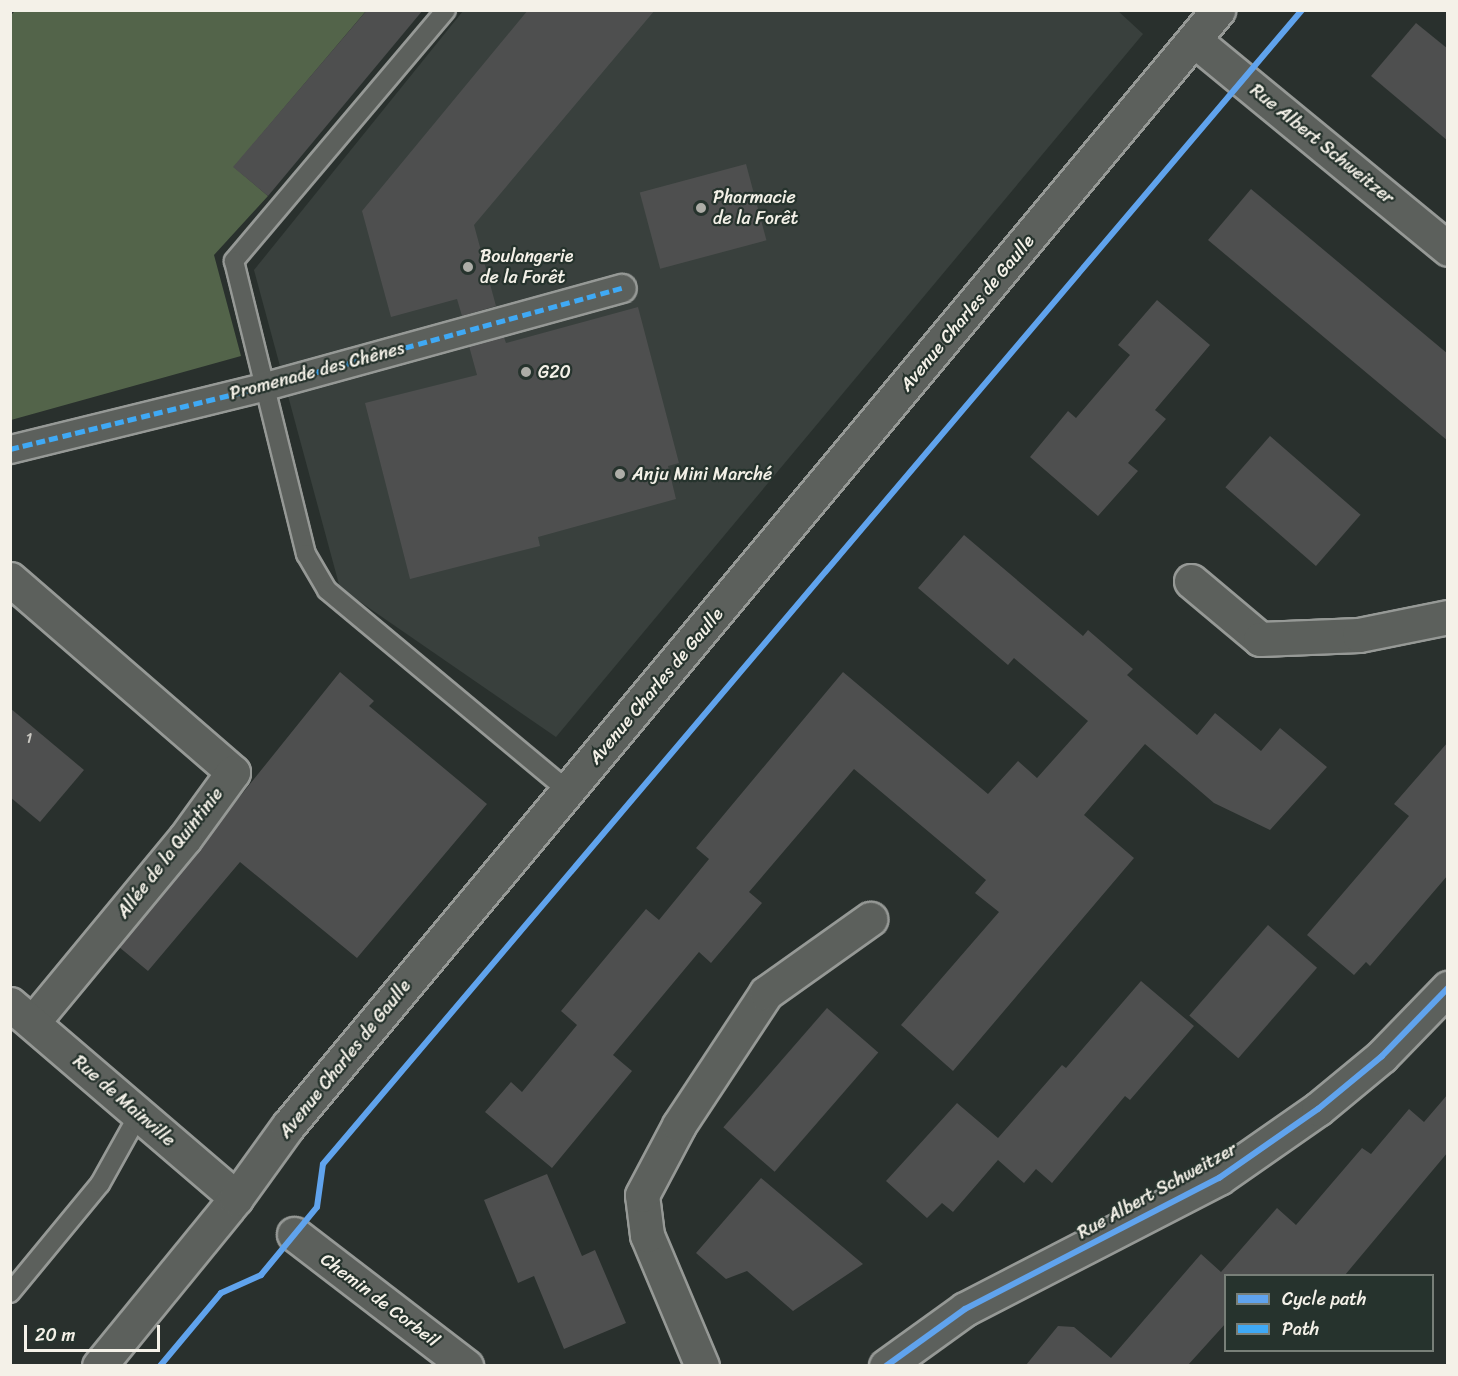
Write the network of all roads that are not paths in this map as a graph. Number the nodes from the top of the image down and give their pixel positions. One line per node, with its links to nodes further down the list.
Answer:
1 (446, 10): 6 (lane)
2 (1218, 10): 3 (street, Avenue Charles de Gaulle)
3 (1194, 40): 4 (street, Rue Albert Schweitzer); 11 (street, Avenue Charles de Gaulle)
4 (1448, 249)
5 (622, 288): 6 (street, Promenade des Chênes)
6 (262, 387): 7 (street, Promenade des Chênes); 11 (lane)
7 (10, 449)
8 (10, 579): 14 (street, Allée de la Quintinie)
9 (1191, 581): 10 (street)
10 (1448, 617)
11 (568, 791): 16 (street, Avenue Charles de Gaulle)
12 (870, 919): 21 (street)
13 (1448, 988): 22 (street, Rue Albert Schweitzer)
14 (22, 1013): 15 (street, Rue de Mainville)
15 (139, 1114): 16 (street, Rue de Mainville); 18 (lane)
16 (237, 1198): 19 (street, Avenue Charles de Gaulle)
17 (294, 1234): 20 (street, Chemin de Corbeil)
18 (10, 1293)
19 (99, 1365)
20 (465, 1365)
21 (702, 1365)
22 (886, 1365)

